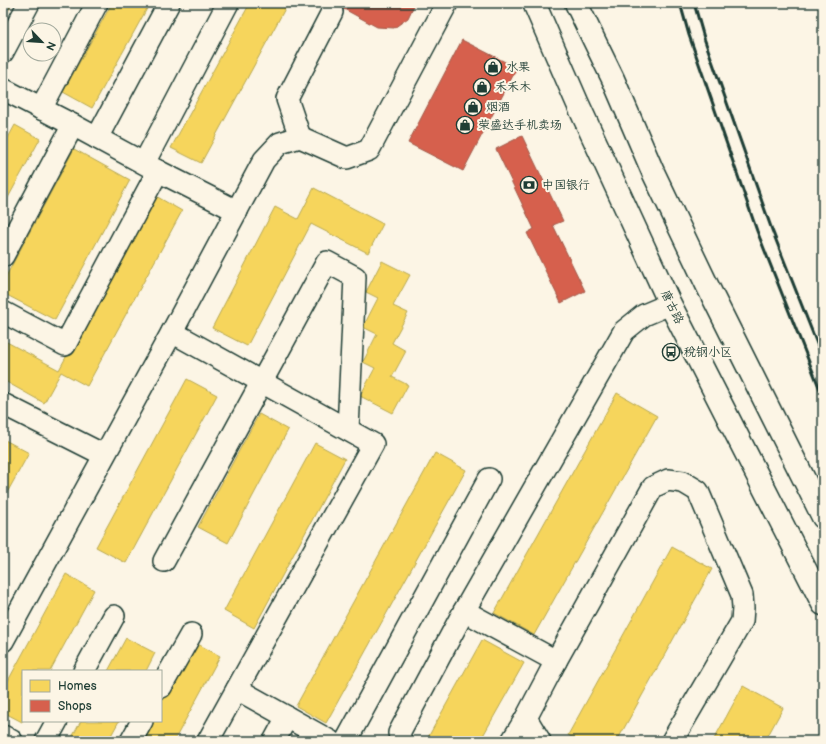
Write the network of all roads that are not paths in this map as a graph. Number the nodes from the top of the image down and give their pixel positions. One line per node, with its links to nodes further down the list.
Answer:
1 (29, 3): 9 (street)
2 (97, 3): 11 (street)
3 (169, 3): 14 (street)
4 (228, 3): 15 (street)
5 (447, 3): 13 (street)
6 (534, 3): 18 (main road, 唐古路)
7 (576, 3): 26 (main road)
8 (332, 12): 13 (street)
9 (3, 52)
10 (3, 89): 11 (street)
11 (41, 109): 12 (street)
12 (73, 125): 14 (street); 17 (street)
13 (300, 137): 16 (street)
14 (97, 138): 15 (street)
15 (151, 167): 16 (street); 19 (street)
16 (237, 211): 20 (street)
17 (3, 256)
18 (670, 304): 28 (main road, 唐古路); 29 (street)
19 (3, 312)
20 (172, 332): 21 (street); 24 (street)
21 (262, 382): 23 (street); 23 (street); 27 (street)
22 (6, 412): 24 (street)
23 (348, 430): 36 (street)
24 (104, 455): 32 (street)
25 (489, 479): 48 (street)
26 (823, 517)
27 (164, 560)
28 (823, 604)
29 (464, 611): 33 (street); 49 (street)
30 (114, 616): 34 (street)
31 (191, 634): 35 (street)
32 (3, 641)
33 (556, 662): 38 (street); 52 (street)
34 (85, 670)
35 (162, 685)
36 (237, 689): 37 (street); 45 (street)
37 (287, 717): 46 (street); 47 (street)
38 (526, 718): 50 (street); 51 (street)
39 (56, 722): 43 (street)
40 (141, 722): 44 (street)
41 (3, 736): 42 (street)
42 (12, 741)
43 (46, 741)
44 (131, 741)
45 (208, 741)
46 (274, 741)
47 (330, 741)
48 (346, 741)
49 (401, 741)
50 (512, 741)
51 (540, 741)
52 (672, 741)

